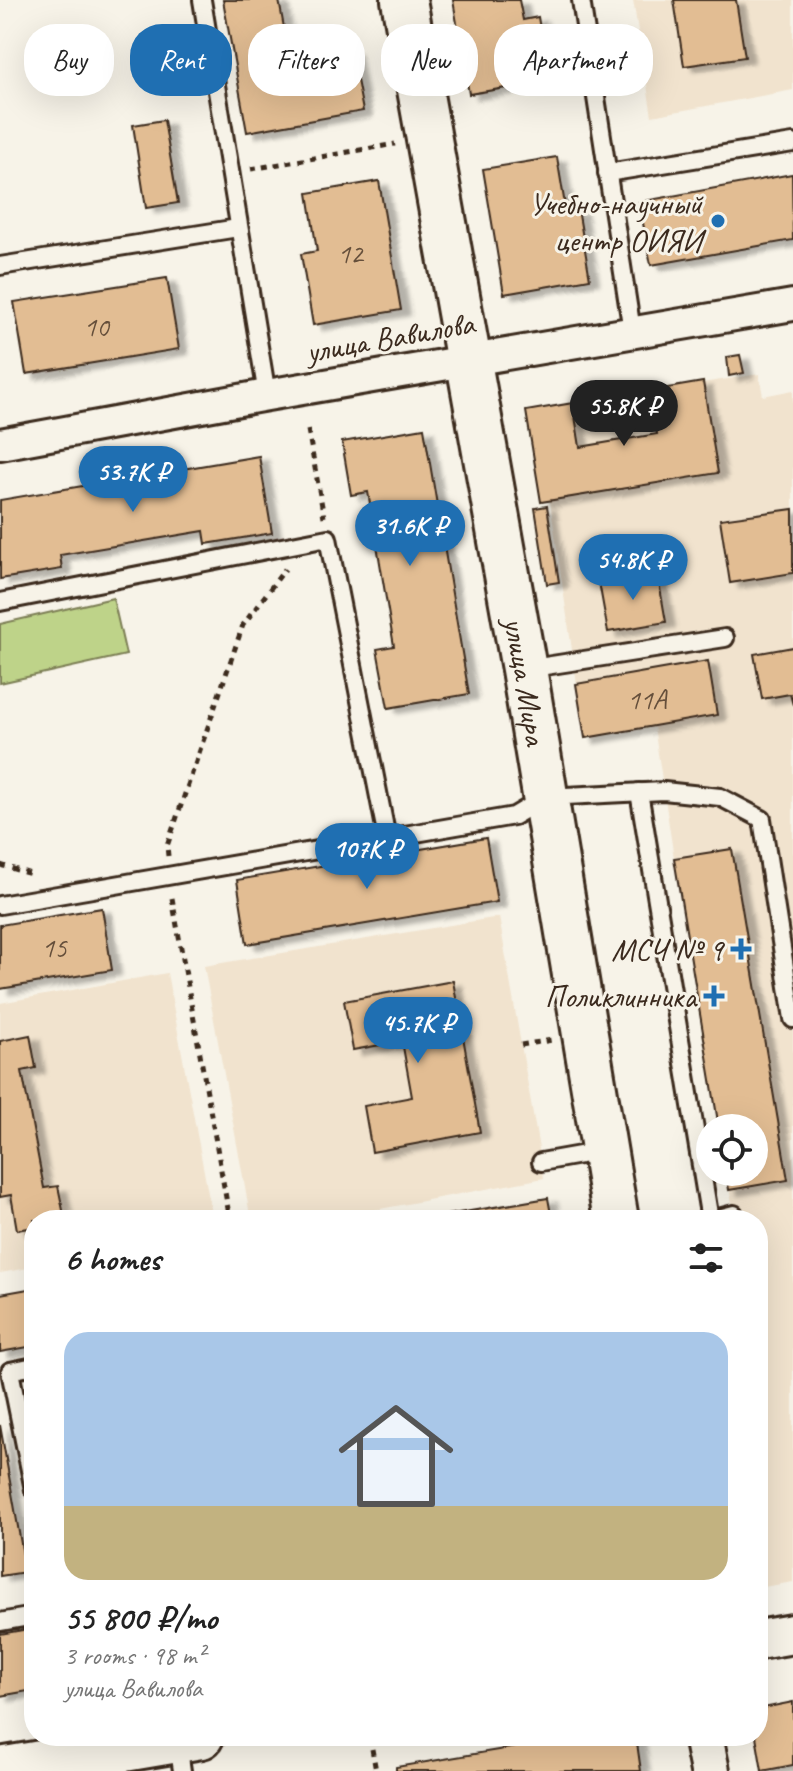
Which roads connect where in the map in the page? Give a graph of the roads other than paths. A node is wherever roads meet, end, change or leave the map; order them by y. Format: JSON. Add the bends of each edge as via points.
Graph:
{"nodes":[{"id":1,"x":202,"y":0,"type":"edge"},
{"id":2,"x":404,"y":0,"type":"edge"},
{"id":3,"x":581,"y":0,"type":"edge"},
{"id":4,"x":793,"y":143,"type":"edge"},
{"id":5,"x":607,"y":173,"type":"junction"},
{"id":6,"x":238,"y":228,"type":"junction"},
{"id":7,"x":0,"y":264,"type":"edge"},
{"id":8,"x":793,"y":305,"type":"edge"},
{"id":9,"x":632,"y":331,"type":"junction"},
{"id":10,"x":470,"y":360,"type":"junction"},
{"id":11,"x":267,"y":395,"type":"junction"},
{"id":12,"x":0,"y":444,"type":"edge"},
{"id":13,"x":0,"y":602,"type":"edge"},
{"id":14,"x":725,"y":638,"type":"dead end"},
{"id":15,"x":524,"y":669,"type":"junction"},
{"id":16,"x":639,"y":792,"type":"junction"},
{"id":17,"x":546,"y":797,"type":"junction"},
{"id":18,"x":387,"y":838,"type":"junction"},
{"id":19,"x":0,"y":905,"type":"edge"},
{"id":20,"x":793,"y":1019,"type":"edge"},
{"id":21,"x":604,"y":1151,"type":"junction"},
{"id":22,"x":541,"y":1162,"type":"dead end"},
{"id":23,"x":614,"y":1210,"type":"edge"},
{"id":24,"x":709,"y":1210,"type":"edge"},
{"id":25,"x":24,"y":1368,"type":"edge"},
{"id":26,"x":24,"y":1440,"type":"edge"},
{"id":27,"x":24,"y":1618,"type":"edge"},
{"id":28,"x":0,"y":1622,"type":"edge"},
{"id":29,"x":793,"y":1634,"type":"edge"},
{"id":30,"x":768,"y":1638,"type":"edge"},
{"id":31,"x":705,"y":1746,"type":"edge"},
{"id":32,"x":187,"y":1749,"type":"edge"},
{"id":33,"x":0,"y":1770,"type":"edge"},
{"id":34,"x":710,"y":1771,"type":"edge"}],
"edges":[{"from":1,"to":6,"type":"lane"},
{"from":2,"to":10,"type":"main road","name":"улица Мира"},
{"from":3,"to":5,"type":"lane"},
{"from":4,"to":5,"type":"lane"},
{"from":5,"to":9,"type":"lane"},
{"from":6,"to":7,"type":"lane"},
{"from":6,"to":11,"type":"lane"},
{"from":8,"to":9,"type":"street","name":"улица Вавилова"},
{"from":9,"to":10,"type":"street","name":"улица Вавилова"},
{"from":10,"to":11,"type":"street","name":"улица Вавилова"},
{"from":10,"to":15,"type":"main road","name":"улица Мира"},
{"from":11,"to":12,"type":"street","name":"улица Вавилова"},
{"from":13,"to":18,"type":"lane","via":[[328,538]]},
{"from":14,"to":15,"type":"lane"},
{"from":15,"to":17,"type":"main road","name":"улица Мира"},
{"from":16,"to":17,"type":"lane"},
{"from":16,"to":20,"type":"lane","via":[[720,797],[762,819]]},
{"from":16,"to":24,"type":"lane"},
{"from":17,"to":18,"type":"lane","via":[[514,816]]},
{"from":17,"to":21,"type":"main road","name":"улица Мира"},
{"from":18,"to":19,"type":"lane"},
{"from":21,"to":22,"type":"lane"},
{"from":21,"to":23,"type":"main road","name":"улица Мира"},
{"from":25,"to":26,"type":"lane","via":[[10,1371]]},
{"from":27,"to":28,"type":"lane"},
{"from":29,"to":30,"type":"street"},
{"from":31,"to":34,"type":"street"},
{"from":32,"to":33,"type":"main road"}]}
